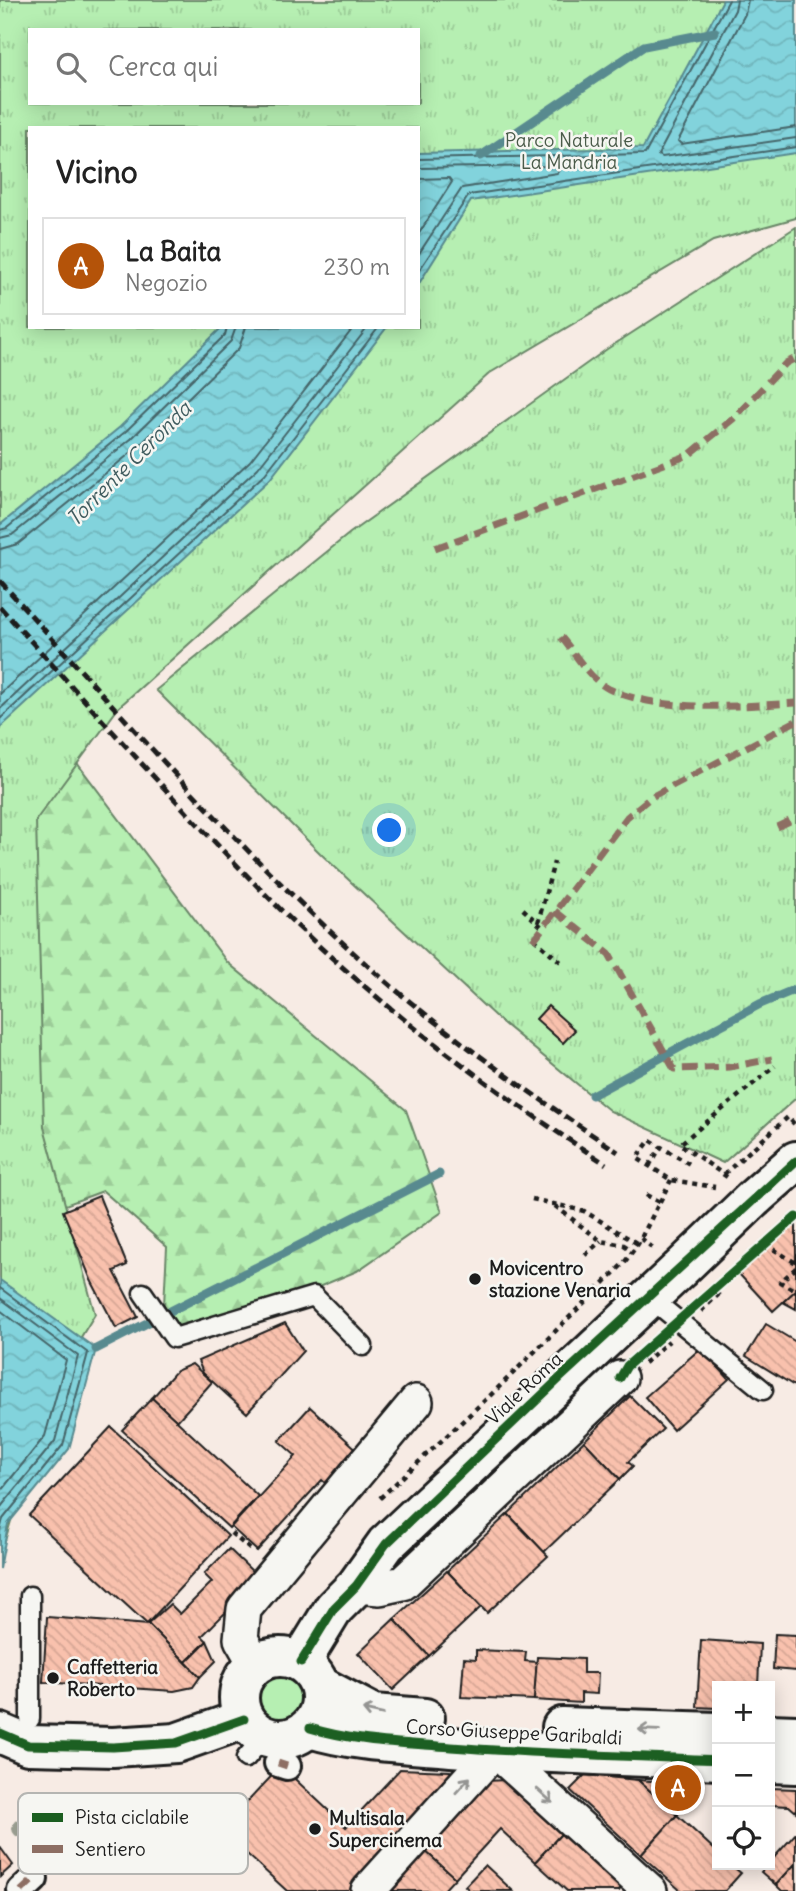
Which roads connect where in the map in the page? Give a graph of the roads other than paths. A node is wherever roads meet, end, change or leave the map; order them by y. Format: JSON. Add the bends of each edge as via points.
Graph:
{"nodes":[{"id":1,"x":792,"y":1171,"type":"edge"},
{"id":2,"x":649,"y":1297,"type":"junction"},
{"id":3,"x":148,"y":1300,"type":"dead end"},
{"id":4,"x":363,"y":1346,"type":"dead end"},
{"id":5,"x":620,"y":1378,"type":"dead end"},
{"id":6,"x":762,"y":1390,"type":"dead end"},
{"id":7,"x":416,"y":1402,"type":"dead end"},
{"id":8,"x":386,"y":1544,"type":"junction"},
{"id":9,"x":356,"y":1586,"type":"junction"},
{"id":10,"x":30,"y":1596,"type":"dead end"},
{"id":11,"x":270,"y":1711,"type":"junction"},
{"id":12,"x":10,"y":1726,"type":"edge"},
{"id":13,"x":712,"y":1732,"type":"edge"},
{"id":14,"x":775,"y":1734,"type":"edge"},
{"id":15,"x":796,"y":1735,"type":"edge"},
{"id":16,"x":495,"y":1750,"type":"junction"},
{"id":17,"x":712,"y":1760,"type":"edge"},
{"id":18,"x":775,"y":1763,"type":"edge"},
{"id":19,"x":796,"y":1764,"type":"edge"},
{"id":20,"x":368,"y":1891,"type":"edge"},
{"id":21,"x":650,"y":1891,"type":"edge"}],
"edges":[{"from":1,"to":2,"type":"street","name":"Viale Roma","bridge":true,"via":[[670,1261]]},
{"from":2,"to":6,"type":"lane"},
{"from":2,"to":8,"type":"street","name":"Viale Roma"},
{"from":3,"to":4,"type":"lane","via":[[174,1338],[313,1296]]},
{"from":5,"to":9,"type":"street","via":[[403,1583],[380,1588]]},
{"from":7,"to":11,"type":"street","via":[[244,1609],[242,1639]]},
{"from":8,"to":9,"type":"street","name":"Viale Roma"},
{"from":8,"to":11,"type":"street","name":"Viale Roma","via":[[323,1589]]},
{"from":9,"to":11,"type":"street","name":"Viale Roma","via":[[334,1608]]},
{"from":10,"to":12,"type":"lane"},
{"from":11,"to":12,"type":"street"},
{"from":13,"to":11,"type":"street","name":"Corso Giuseppe Garibaldi","one_way":true},
{"from":11,"to":16,"type":"street","name":"Corso Giuseppe Garibaldi","via":[[288,1740],[310,1728],[343,1738]]},
{"from":14,"to":15,"type":"street"},
{"from":16,"to":17,"type":"street","name":"Corso Giuseppe Garibaldi"},
{"from":20,"to":16,"type":"street","one_way":true},
{"from":16,"to":21,"type":"street","one_way":true},
{"from":18,"to":19,"type":"street"}]}
